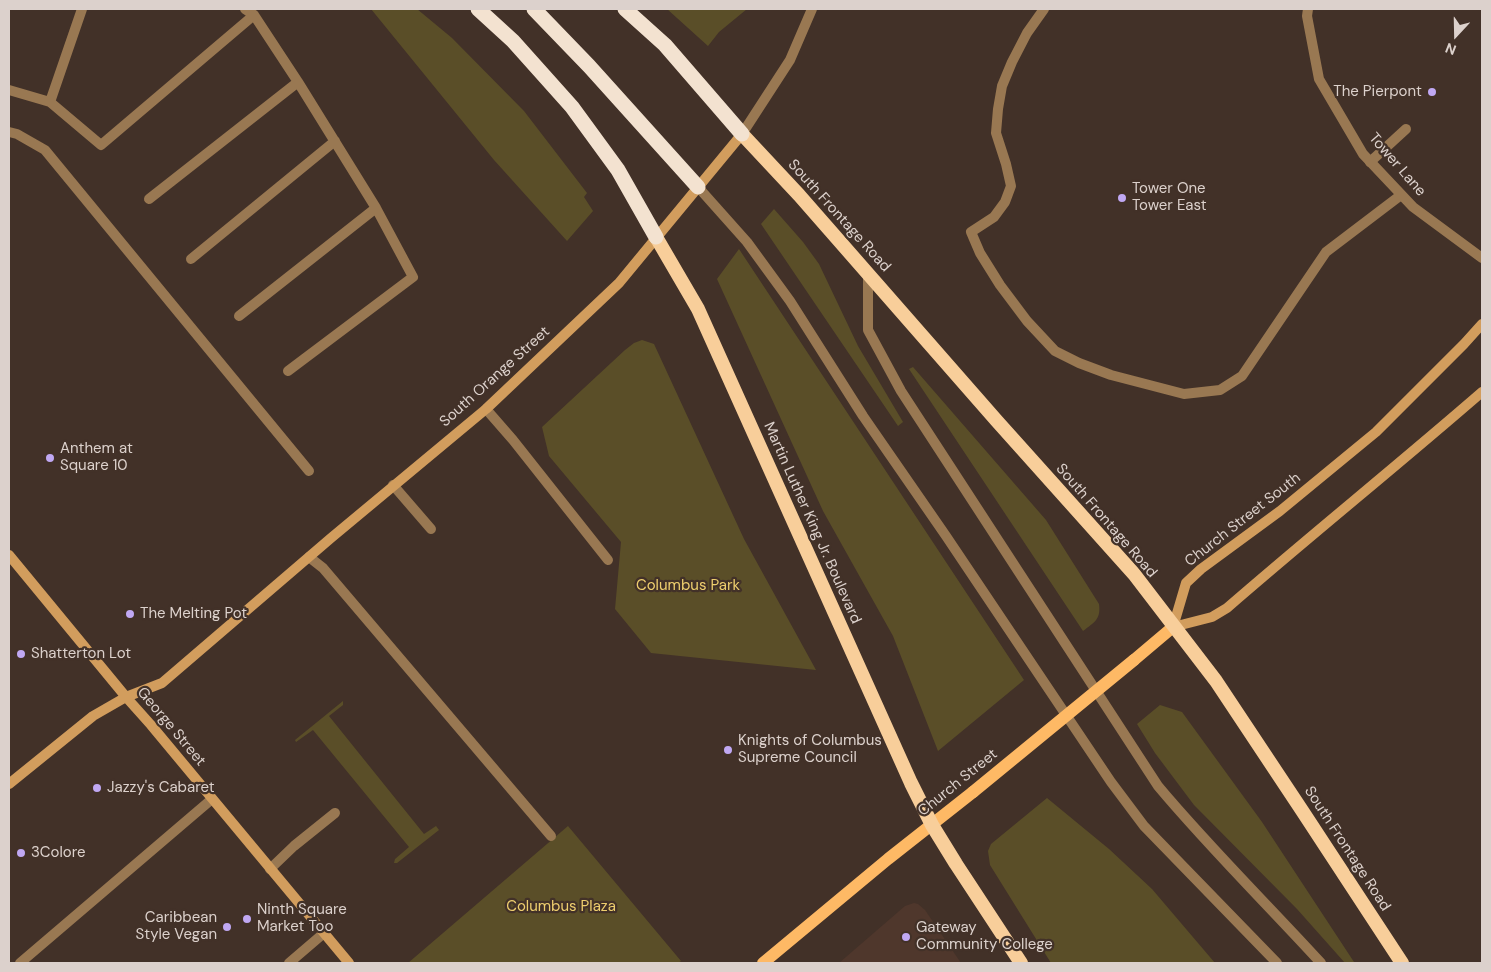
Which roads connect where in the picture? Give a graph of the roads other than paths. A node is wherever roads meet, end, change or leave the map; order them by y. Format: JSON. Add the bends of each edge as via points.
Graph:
{"nodes":[{"id":1,"x":82,"y":9,"type":"edge"},
{"id":2,"x":244,"y":9,"type":"edge"},
{"id":3,"x":478,"y":9,"type":"edge"},
{"id":4,"x":534,"y":9,"type":"edge"},
{"id":5,"x":625,"y":9,"type":"edge"},
{"id":6,"x":812,"y":9,"type":"edge"},
{"id":7,"x":1044,"y":9,"type":"edge"},
{"id":8,"x":1308,"y":9,"type":"edge"},
{"id":9,"x":254,"y":15,"type":"junction"},
{"id":10,"x":298,"y":82,"type":"junction"},
{"id":11,"x":9,"y":90,"type":"edge"},
{"id":12,"x":50,"y":102,"type":"junction"},
{"id":13,"x":1406,"y":129,"type":"dead end"},
{"id":14,"x":9,"y":132,"type":"edge"},
{"id":15,"x":742,"y":134,"type":"junction"},
{"id":16,"x":335,"y":141,"type":"junction"},
{"id":17,"x":1370,"y":162,"type":"junction"},
{"id":18,"x":698,"y":187,"type":"junction"},
{"id":19,"x":1401,"y":195,"type":"junction"},
{"id":20,"x":149,"y":199,"type":"dead end"},
{"id":21,"x":376,"y":208,"type":"junction"},
{"id":22,"x":656,"y":237,"type":"junction"},
{"id":23,"x":1482,"y":258,"type":"edge"},
{"id":24,"x":191,"y":259,"type":"dead end"},
{"id":25,"x":868,"y":273,"type":"junction"},
{"id":26,"x":239,"y":316,"type":"dead end"},
{"id":27,"x":1482,"y":324,"type":"edge"},
{"id":28,"x":288,"y":371,"type":"dead end"},
{"id":29,"x":1482,"y":392,"type":"edge"},
{"id":30,"x":486,"y":409,"type":"junction"},
{"id":31,"x":309,"y":471,"type":"dead end"},
{"id":32,"x":394,"y":486,"type":"junction"},
{"id":33,"x":431,"y":529,"type":"dead end"},
{"id":34,"x":9,"y":555,"type":"edge"},
{"id":35,"x":309,"y":557,"type":"junction"},
{"id":36,"x":608,"y":560,"type":"dead end"},
{"id":37,"x":1174,"y":627,"type":"junction"},
{"id":38,"x":126,"y":697,"type":"junction"},
{"id":39,"x":9,"y":784,"type":"edge"},
{"id":40,"x":212,"y":799,"type":"junction"},
{"id":41,"x":335,"y":813,"type":"dead end"},
{"id":42,"x":932,"y":825,"type":"junction"},
{"id":43,"x":551,"y":836,"type":"dead end"},
{"id":44,"x":270,"y":869,"type":"junction"},
{"id":45,"x":324,"y":933,"type":"junction"},
{"id":46,"x":20,"y":963,"type":"edge"},
{"id":47,"x":289,"y":963,"type":"edge"},
{"id":48,"x":349,"y":963,"type":"edge"},
{"id":49,"x":763,"y":963,"type":"edge"},
{"id":50,"x":1021,"y":963,"type":"edge"},
{"id":51,"x":1278,"y":963,"type":"edge"},
{"id":52,"x":1321,"y":963,"type":"edge"},
{"id":53,"x":1402,"y":963,"type":"edge"}],
"edges":[{"from":1,"to":12,"type":"street"},
{"from":2,"to":9,"type":"street"},
{"from":3,"to":22,"type":"highway","via":[[513,41],[572,106],[618,170]]},
{"from":4,"to":18,"type":"highway"},
{"from":5,"to":15,"type":"highway","via":[[665,45]]},
{"from":6,"to":15,"type":"street","name":"South Orange Street","via":[[790,60]]},
{"from":7,"to":19,"type":"street","via":[[1027,33],[1002,86],[996,133],[1011,186],[994,217],[970,232],[1000,285],[1027,322],[1055,351],[1111,375],[1184,394],[1220,390],[1242,376],[1326,252]]},
{"from":8,"to":17,"type":"street","name":"Tower Lane","via":[[1319,79]]},
{"from":9,"to":10,"type":"street"},
{"from":9,"to":12,"type":"street","via":[[100,146]]},
{"from":10,"to":16,"type":"street"},
{"from":10,"to":20,"type":"street"},
{"from":11,"to":12,"type":"street"},
{"from":13,"to":17,"type":"street"},
{"from":14,"to":31,"type":"street","via":[[45,150]]},
{"from":15,"to":18,"type":"main road","name":"South Orange Street"},
{"from":15,"to":25,"type":"highway","name":"South Frontage Road"},
{"from":16,"to":21,"type":"street"},
{"from":16,"to":24,"type":"street"},
{"from":17,"to":19,"type":"street","name":"Tower Lane"},
{"from":18,"to":22,"type":"main road","name":"South Orange Street"},
{"from":18,"to":51,"type":"street","via":[[747,242],[790,301],[863,416],[1111,782],[1144,826]]},
{"from":19,"to":23,"type":"street","name":"Tower Lane"},
{"from":21,"to":26,"type":"street"},
{"from":21,"to":28,"type":"street","via":[[413,277]]},
{"from":22,"to":30,"type":"main road","name":"South Orange Street","via":[[619,283]]},
{"from":22,"to":42,"type":"highway","name":"Martin Luther King Jr. Boulevard","via":[[698,309]]},
{"from":25,"to":37,"type":"highway","name":"South Frontage Road","via":[[1134,574]]},
{"from":25,"to":52,"type":"street","via":[[868,330],[901,391],[1158,786]]},
{"from":27,"to":37,"type":"main road","name":"Church Street South","via":[[1376,432],[1186,583]]},
{"from":29,"to":37,"type":"main road","via":[[1227,608],[1212,617]]},
{"from":30,"to":32,"type":"main road","name":"South Orange Street"},
{"from":30,"to":36,"type":"street"},
{"from":32,"to":33,"type":"street"},
{"from":32,"to":35,"type":"main road","name":"South Orange Street"},
{"from":34,"to":38,"type":"main road","name":"George Street"},
{"from":35,"to":38,"type":"main road","name":"South Orange Street","via":[[162,682]]},
{"from":35,"to":43,"type":"street","via":[[323,568]]},
{"from":37,"to":42,"type":"main road","name":"Church Street","bridge":true},
{"from":37,"to":53,"type":"highway","name":"South Frontage Road","via":[[1216,681]]},
{"from":38,"to":39,"type":"main road","name":"South Orange Street","via":[[93,716]]},
{"from":38,"to":40,"type":"main road","name":"George Street"},
{"from":40,"to":44,"type":"main road","name":"George Street"},
{"from":40,"to":46,"type":"street"},
{"from":41,"to":44,"type":"street"},
{"from":42,"to":49,"type":"main road","name":"Church Street"},
{"from":42,"to":50,"type":"highway","name":"Martin Luther King Jr. Boulevard"},
{"from":44,"to":45,"type":"main road","name":"George Street"},
{"from":45,"to":47,"type":"street"},
{"from":45,"to":48,"type":"main road","name":"George Street"}]}
